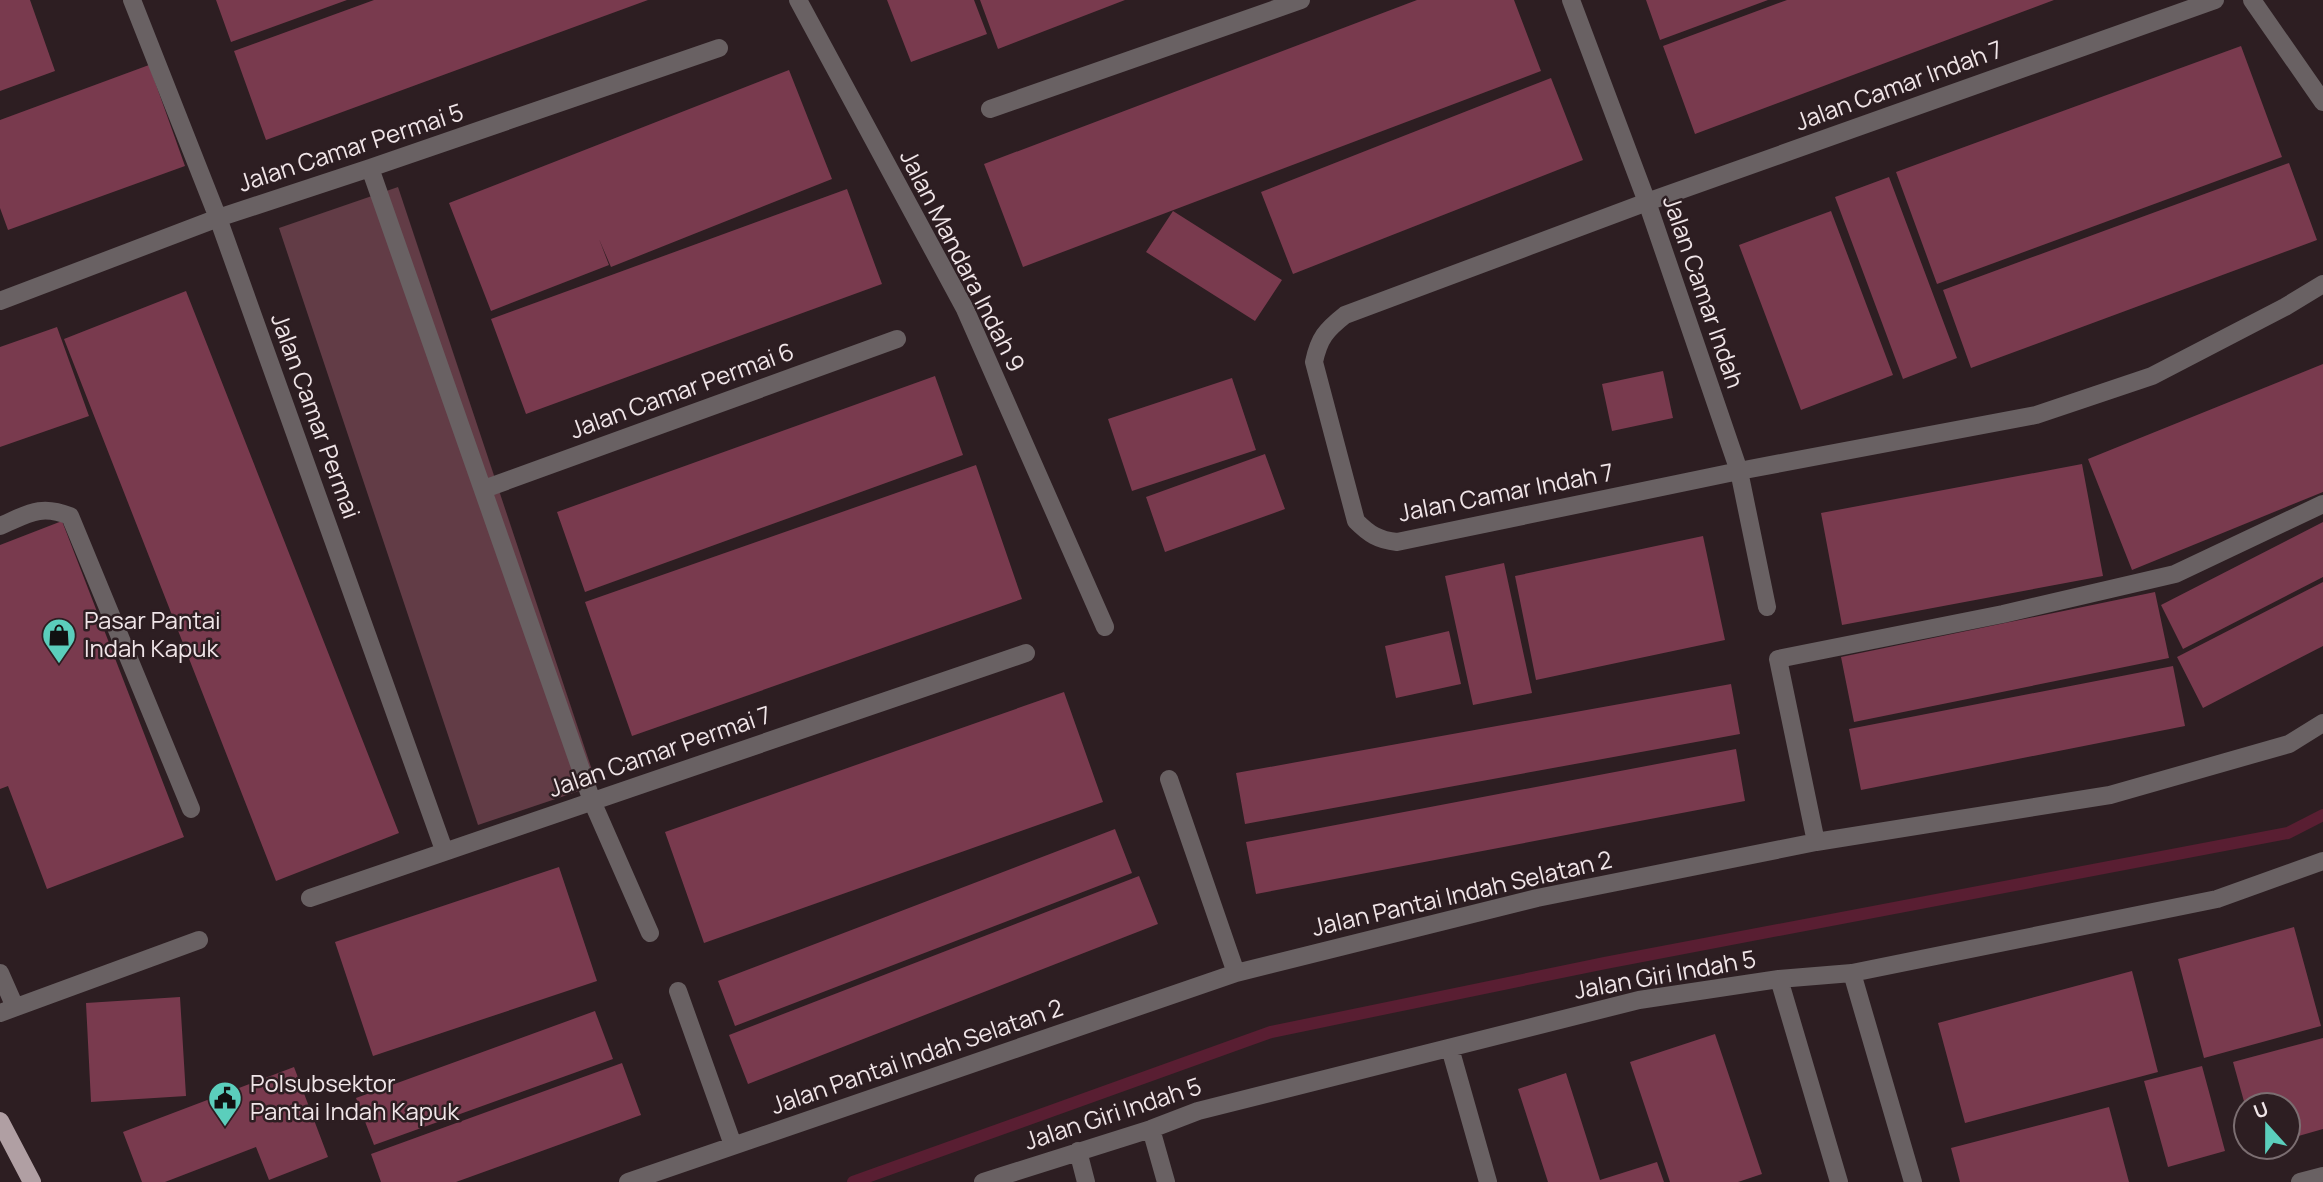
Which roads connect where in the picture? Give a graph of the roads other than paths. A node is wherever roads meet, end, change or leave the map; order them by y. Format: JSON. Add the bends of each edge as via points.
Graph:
{"nodes":[{"id":1,"x":132,"y":0,"type":"edge"},
{"id":2,"x":798,"y":0,"type":"edge"},
{"id":3,"x":1301,"y":0,"type":"edge"},
{"id":4,"x":1571,"y":0,"type":"edge"},
{"id":5,"x":2215,"y":0,"type":"edge"},
{"id":6,"x":2252,"y":0,"type":"edge"},
{"id":7,"x":719,"y":48,"type":"dead end"},
{"id":8,"x":2323,"y":102,"type":"edge"},
{"id":9,"x":990,"y":109,"type":"dead end"},
{"id":10,"x":370,"y":168,"type":"junction"},
{"id":11,"x":1647,"y":202,"type":"junction"},
{"id":12,"x":218,"y":218,"type":"junction"},
{"id":13,"x":2323,"y":284,"type":"edge"},
{"id":14,"x":0,"y":301,"type":"edge"},
{"id":15,"x":897,"y":339,"type":"dead end"},
{"id":16,"x":1739,"y":471,"type":"junction"},
{"id":17,"x":484,"y":489,"type":"junction"},
{"id":18,"x":2323,"y":504,"type":"edge"},
{"id":19,"x":0,"y":526,"type":"edge"},
{"id":20,"x":1767,"y":607,"type":"dead end"},
{"id":21,"x":1105,"y":627,"type":"dead end"},
{"id":22,"x":1026,"y":653,"type":"dead end"},
{"id":23,"x":2323,"y":723,"type":"edge"},
{"id":24,"x":1169,"y":779,"type":"dead end"},
{"id":25,"x":592,"y":801,"type":"junction"},
{"id":26,"x":191,"y":809,"type":"dead end"},
{"id":27,"x":1816,"y":842,"type":"junction"},
{"id":28,"x":444,"y":850,"type":"junction"},
{"id":29,"x":2323,"y":861,"type":"edge"},
{"id":30,"x":310,"y":898,"type":"dead end"},
{"id":31,"x":650,"y":933,"type":"dead end"},
{"id":32,"x":199,"y":940,"type":"dead end"},
{"id":33,"x":1852,"y":972,"type":"junction"},
{"id":34,"x":0,"y":973,"type":"edge"},
{"id":35,"x":1236,"y":973,"type":"junction"},
{"id":36,"x":1779,"y":979,"type":"junction"},
{"id":37,"x":678,"y":991,"type":"dead end"},
{"id":38,"x":8,"y":1010,"type":"edge"},
{"id":39,"x":1450,"y":1048,"type":"junction"},
{"id":40,"x":0,"y":1121,"type":"edge"},
{"id":41,"x":1151,"y":1129,"type":"junction"},
{"id":42,"x":733,"y":1145,"type":"junction"},
{"id":43,"x":1078,"y":1151,"type":"junction"},
{"id":44,"x":2323,"y":1176,"type":"edge"},
{"id":45,"x":1008,"y":1178,"type":"edge"},
{"id":46,"x":32,"y":1182,"type":"edge"},
{"id":47,"x":628,"y":1182,"type":"edge"},
{"id":48,"x":984,"y":1182,"type":"edge"},
{"id":49,"x":1086,"y":1182,"type":"edge"},
{"id":50,"x":1166,"y":1182,"type":"edge"},
{"id":51,"x":1488,"y":1182,"type":"edge"},
{"id":52,"x":1839,"y":1182,"type":"edge"},
{"id":53,"x":1913,"y":1182,"type":"edge"},
{"id":54,"x":2300,"y":1182,"type":"edge"}],
"edges":[{"from":1,"to":12,"type":"street","name":"Jalan Camar Permai"},
{"from":2,"to":21,"type":"street","name":"Jalan Mandara Indah 9","via":[[965,309]]},
{"from":3,"to":9,"type":"street"},
{"from":4,"to":11,"type":"street","name":"Jalan Camar Indah"},
{"from":5,"to":11,"type":"street","name":"Jalan Camar Indah 7"},
{"from":6,"to":8,"type":"street"},
{"from":7,"to":10,"type":"street","name":"Jalan Camar Permai 5"},
{"from":10,"to":12,"type":"street","name":"Jalan Camar Permai 5"},
{"from":10,"to":17,"type":"street"},
{"from":11,"to":16,"type":"street","name":"Jalan Camar Indah"},
{"from":11,"to":16,"type":"street","name":"Jalan Camar Indah 7","via":[[1345,315],[1327,329],[1314,362],[1356,521],[1368,534],[1396,542]]},
{"from":12,"to":14,"type":"street","name":"Jalan Camar Permai 5"},
{"from":12,"to":28,"type":"street","name":"Jalan Camar Permai"},
{"from":13,"to":16,"type":"street","name":"Jalan Camar Indah 7","via":[[2152,376],[2036,415]]},
{"from":15,"to":17,"type":"street","name":"Jalan Camar Permai 6"},
{"from":16,"to":20,"type":"street","name":"Jalan Camar Indah"},
{"from":17,"to":25,"type":"street"},
{"from":18,"to":27,"type":"street","via":[[2175,574],[1777,659]]},
{"from":19,"to":26,"type":"street","via":[[38,510],[70,516]]},
{"from":22,"to":25,"type":"street","name":"Jalan Camar Permai 7"},
{"from":23,"to":27,"type":"street","name":"Jalan Pantai Indah Selatan 2","via":[[2290,744],[2110,795]]},
{"from":24,"to":35,"type":"street"},
{"from":25,"to":28,"type":"street","name":"Jalan Camar Permai 7"},
{"from":25,"to":31,"type":"street"},
{"from":27,"to":35,"type":"street","name":"Jalan Pantai Indah Selatan 2","via":[[1537,898]]},
{"from":28,"to":30,"type":"street","name":"Jalan Camar Permai 7"},
{"from":29,"to":33,"type":"street","name":"Jalan Giri Indah 5","via":[[2217,899]]},
{"from":32,"to":38,"type":"street"},
{"from":33,"to":36,"type":"street","name":"Jalan Giri Indah 5"},
{"from":33,"to":53,"type":"street"},
{"from":34,"to":38,"type":"street"},
{"from":35,"to":42,"type":"street","name":"Jalan Pantai Indah Selatan 2"},
{"from":36,"to":39,"type":"street","name":"Jalan Giri Indah 5","via":[[1639,1000]]},
{"from":36,"to":52,"type":"street"},
{"from":37,"to":42,"type":"street"},
{"from":39,"to":41,"type":"street","name":"Jalan Giri Indah 5","via":[[1198,1111]]},
{"from":39,"to":51,"type":"street"},
{"from":40,"to":46,"type":"main road"},
{"from":41,"to":43,"type":"street","name":"Jalan Giri Indah 5"},
{"from":41,"to":50,"type":"street"},
{"from":42,"to":47,"type":"street","name":"Jalan Pantai Indah Selatan 2"},
{"from":43,"to":45,"type":"street","name":"Jalan Giri Indah 5"},
{"from":43,"to":49,"type":"street"},
{"from":44,"to":54,"type":"street"},
{"from":45,"to":48,"type":"street","name":"Jalan Giri Indah 5"}]}
